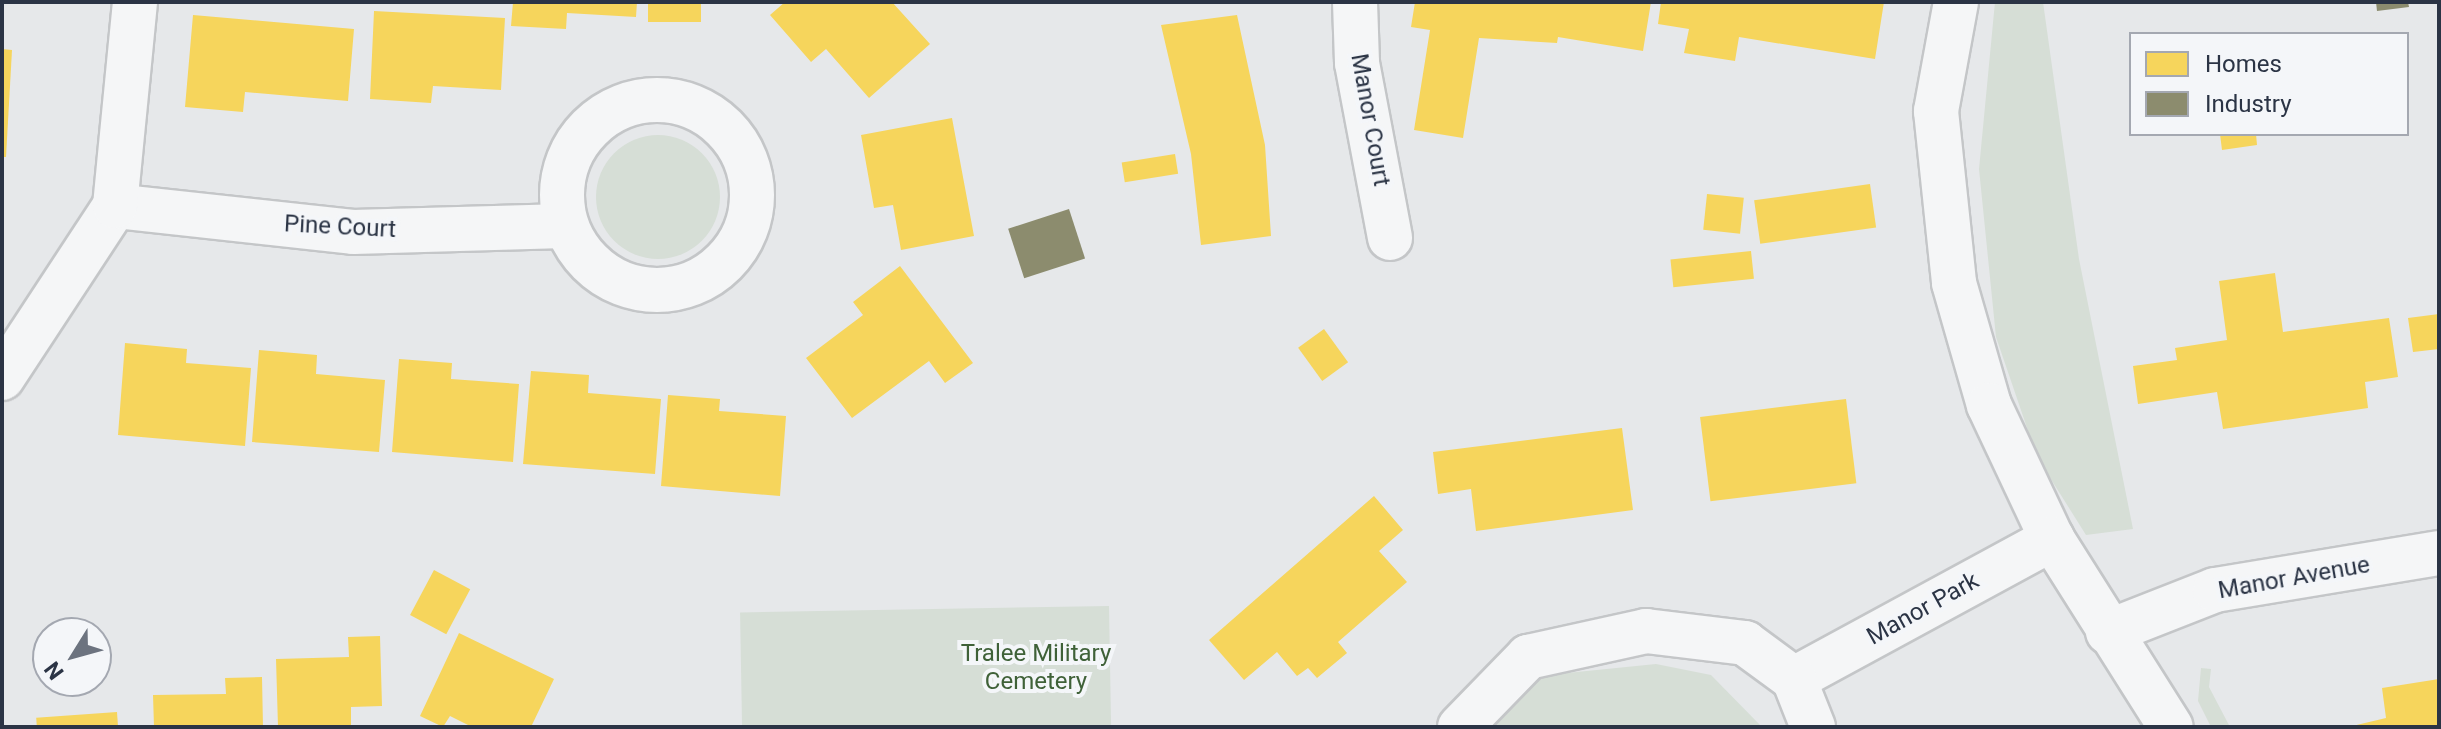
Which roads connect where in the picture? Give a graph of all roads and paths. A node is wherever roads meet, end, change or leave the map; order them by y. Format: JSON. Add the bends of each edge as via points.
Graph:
{"nodes":[{"id":1,"x":135,"y":2,"type":"edge"},
{"id":2,"x":1355,"y":2,"type":"edge"},
{"id":3,"x":1956,"y":2,"type":"edge"},
{"id":4,"x":115,"y":206,"type":"junction"},
{"id":5,"x":565,"y":226,"type":"junction"},
{"id":6,"x":1390,"y":238,"type":"dead end"},
{"id":7,"x":2,"y":378,"type":"edge"},
{"id":8,"x":2052,"y":539,"type":"junction"},
{"id":9,"x":2439,"y":553,"type":"edge"},
{"id":10,"x":2108,"y":632,"type":"junction"},
{"id":11,"x":1794,"y":679,"type":"junction"},
{"id":12,"x":1460,"y":727,"type":"edge"},
{"id":13,"x":1813,"y":727,"type":"edge"},
{"id":14,"x":2171,"y":727,"type":"edge"}],
"edges":[{"from":1,"to":4,"type":"street"},
{"from":2,"to":6,"type":"street","name":"Manor Court","via":[[1357,63]]},
{"from":3,"to":8,"type":"street","via":[[1936,111],[1954,283],[1989,405]]},
{"from":4,"to":5,"type":"street","name":"Pine Court","via":[[353,232]]},
{"from":4,"to":7,"type":"street","via":[[33,320]]},
{"from":5,"to":5,"type":"street","via":[[560,193],[571,151],[591,124],[620,106],[659,99],[692,106],[734,138],[747,162],[748,226],[732,256],[687,287],[654,292],[622,285],[593,268]]},
{"from":8,"to":10,"type":"street"},
{"from":8,"to":11,"type":"street","name":"Manor Park"},
{"from":9,"to":10,"type":"street","name":"Manor Avenue","via":[[2215,590]]},
{"from":10,"to":14,"type":"street"},
{"from":11,"to":12,"type":"street","via":[[1745,643],[1646,631],[1528,657]]},
{"from":11,"to":13,"type":"street"}]}
